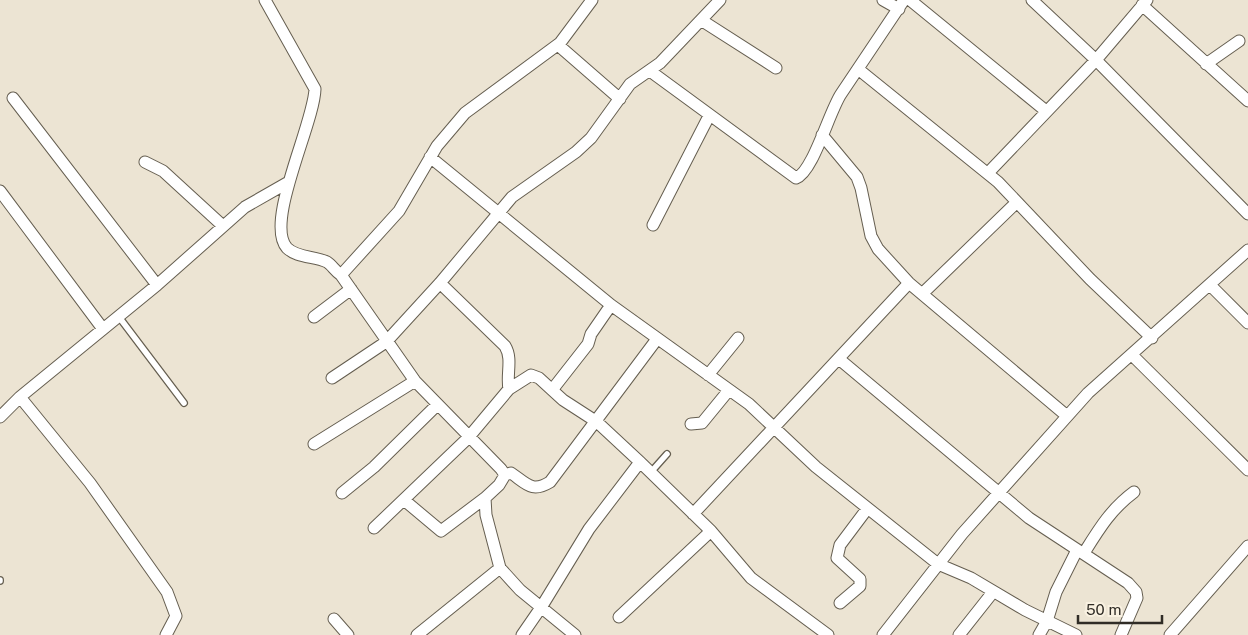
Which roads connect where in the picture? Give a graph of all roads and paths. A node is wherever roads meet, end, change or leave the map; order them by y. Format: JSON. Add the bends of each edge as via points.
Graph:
{"nodes":[{"id":1,"x":265,"y":0,"type":"edge"},
{"id":2,"x":592,"y":0,"type":"edge"},
{"id":3,"x":720,"y":0,"type":"edge"},
{"id":4,"x":883,"y":0,"type":"edge"},
{"id":5,"x":910,"y":0,"type":"edge"},
{"id":6,"x":1032,"y":0,"type":"edge"},
{"id":7,"x":1145,"y":3,"type":"edge"},
{"id":8,"x":901,"y":4,"type":"edge"},
{"id":9,"x":701,"y":20,"type":"junction"},
{"id":10,"x":1239,"y":41,"type":"dead end"},
{"id":11,"x":558,"y":45,"type":"junction"},
{"id":12,"x":1096,"y":60,"type":"junction"},
{"id":13,"x":1206,"y":64,"type":"junction"},
{"id":14,"x":776,"y":68,"type":"dead end"},
{"id":15,"x":858,"y":69,"type":"junction"},
{"id":16,"x":650,"y":71,"type":"junction"},
{"id":17,"x":13,"y":98,"type":"dead end"},
{"id":18,"x":620,"y":99,"type":"junction"},
{"id":19,"x":1248,"y":101,"type":"edge"},
{"id":20,"x":1046,"y":111,"type":"junction"},
{"id":21,"x":709,"y":116,"type":"junction"},
{"id":22,"x":822,"y":135,"type":"junction"},
{"id":23,"x":430,"y":157,"type":"junction"},
{"id":24,"x":145,"y":162,"type":"dead end"},
{"id":25,"x":988,"y":173,"type":"junction"},
{"id":26,"x":288,"y":183,"type":"junction"},
{"id":27,"x":0,"y":191,"type":"edge"},
{"id":28,"x":1018,"y":202,"type":"junction"},
{"id":29,"x":497,"y":213,"type":"junction"},
{"id":30,"x":1248,"y":214,"type":"edge"},
{"id":31,"x":653,"y":225,"type":"dead end"},
{"id":32,"x":223,"y":226,"type":"junction"},
{"id":33,"x":1248,"y":250,"type":"edge"},
{"id":34,"x":341,"y":275,"type":"junction"},
{"id":35,"x":440,"y":283,"type":"junction"},
{"id":36,"x":909,"y":283,"type":"junction"},
{"id":37,"x":157,"y":285,"type":"junction"},
{"id":38,"x":1210,"y":285,"type":"junction"},
{"id":39,"x":351,"y":289,"type":"junction"},
{"id":40,"x":923,"y":292,"type":"junction"},
{"id":41,"x":611,"y":305,"type":"junction"},
{"id":42,"x":119,"y":317,"type":"junction"},
{"id":43,"x":314,"y":317,"type":"dead end"},
{"id":44,"x":1248,"y":323,"type":"edge"},
{"id":45,"x":104,"y":329,"type":"junction"},
{"id":46,"x":738,"y":338,"type":"dead end"},
{"id":47,"x":1152,"y":338,"type":"junction"},
{"id":48,"x":657,"y":339,"type":"junction"},
{"id":49,"x":386,"y":342,"type":"junction"},
{"id":50,"x":1132,"y":355,"type":"junction"},
{"id":51,"x":839,"y":359,"type":"junction"},
{"id":52,"x":708,"y":375,"type":"junction"},
{"id":53,"x":332,"y":378,"type":"dead end"},
{"id":54,"x":414,"y":381,"type":"junction"},
{"id":55,"x":509,"y":389,"type":"junction"},
{"id":56,"x":552,"y":390,"type":"junction"},
{"id":57,"x":729,"y":390,"type":"junction"},
{"id":58,"x":20,"y":397,"type":"junction"},
{"id":59,"x":184,"y":403,"type":"dead end"},
{"id":60,"x":437,"y":405,"type":"junction"},
{"id":61,"x":1067,"y":416,"type":"junction"},
{"id":62,"x":0,"y":417,"type":"edge"},
{"id":63,"x":596,"y":422,"type":"junction"},
{"id":64,"x":691,"y":424,"type":"dead end"},
{"id":65,"x":776,"y":427,"type":"junction"},
{"id":66,"x":468,"y":438,"type":"junction"},
{"id":67,"x":314,"y":444,"type":"dead end"},
{"id":68,"x":667,"y":454,"type":"dead end"},
{"id":69,"x":640,"y":462,"type":"junction"},
{"id":70,"x":1248,"y":470,"type":"edge"},
{"id":71,"x":651,"y":472,"type":"junction"},
{"id":72,"x":505,"y":476,"type":"junction"},
{"id":73,"x":1134,"y":492,"type":"dead end"},
{"id":74,"x":342,"y":493,"type":"dead end"},
{"id":75,"x":1000,"y":493,"type":"junction"},
{"id":76,"x":485,"y":498,"type":"junction"},
{"id":77,"x":404,"y":500,"type":"junction"},
{"id":78,"x":867,"y":509,"type":"junction"},
{"id":79,"x":693,"y":514,"type":"junction"},
{"id":80,"x":374,"y":528,"type":"dead end"},
{"id":81,"x":711,"y":531,"type":"junction"},
{"id":82,"x":1248,"y":546,"type":"edge"},
{"id":83,"x":1081,"y":551,"type":"junction"},
{"id":84,"x":938,"y":564,"type":"junction"},
{"id":85,"x":500,"y":568,"type":"junction"},
{"id":86,"x":993,"y":592,"type":"junction"},
{"id":87,"x":840,"y":603,"type":"dead end"},
{"id":88,"x":542,"y":606,"type":"junction"},
{"id":89,"x":619,"y":618,"type":"dead end"},
{"id":90,"x":334,"y":619,"type":"dead end"},
{"id":91,"x":1047,"y":621,"type":"junction"},
{"id":92,"x":166,"y":635,"type":"edge"},
{"id":93,"x":348,"y":635,"type":"edge"},
{"id":94,"x":417,"y":635,"type":"edge"},
{"id":95,"x":522,"y":635,"type":"edge"},
{"id":96,"x":575,"y":635,"type":"edge"},
{"id":97,"x":828,"y":635,"type":"edge"},
{"id":98,"x":882,"y":635,"type":"edge"},
{"id":99,"x":959,"y":635,"type":"edge"},
{"id":100,"x":1039,"y":635,"type":"edge"},
{"id":101,"x":1076,"y":635,"type":"edge"},
{"id":102,"x":1121,"y":635,"type":"edge"},
{"id":103,"x":1170,"y":635,"type":"edge"}],
"edges":[{"from":1,"to":26,"type":"street","via":[[315,90],[306,130]]},
{"from":2,"to":11,"type":"street"},
{"from":3,"to":9,"type":"street"},
{"from":4,"to":8,"type":"street"},
{"from":5,"to":20,"type":"street"},
{"from":6,"to":12,"type":"street"},
{"from":7,"to":12,"type":"street"},
{"from":7,"to":13,"type":"street"},
{"from":8,"to":15,"type":"street"},
{"from":9,"to":14,"type":"street"},
{"from":9,"to":16,"type":"street"},
{"from":10,"to":13,"type":"street"},
{"from":11,"to":18,"type":"street"},
{"from":11,"to":23,"type":"street","via":[[465,113]]},
{"from":12,"to":20,"type":"street"},
{"from":12,"to":30,"type":"street"},
{"from":13,"to":19,"type":"street"},
{"from":15,"to":22,"type":"street","via":[[831,109]]},
{"from":15,"to":25,"type":"street"},
{"from":16,"to":18,"type":"street","via":[[630,84]]},
{"from":16,"to":21,"type":"street"},
{"from":17,"to":37,"type":"street"},
{"from":18,"to":29,"type":"street","via":[[592,138],[512,197]]},
{"from":20,"to":25,"type":"street"},
{"from":21,"to":22,"type":"street","via":[[796,178],[803,176],[810,165]]},
{"from":21,"to":31,"type":"street"},
{"from":22,"to":36,"type":"street","via":[[857,177],[871,236],[878,249]]},
{"from":23,"to":29,"type":"street"},
{"from":23,"to":34,"type":"street","via":[[399,211]]},
{"from":24,"to":32,"type":"street","via":[[163,171]]},
{"from":25,"to":28,"type":"street"},
{"from":26,"to":32,"type":"street","via":[[253,200]]},
{"from":26,"to":34,"type":"street","via":[[281,236],[286,246],[327,262]]},
{"from":27,"to":45,"type":"street"},
{"from":28,"to":40,"type":"street"},
{"from":28,"to":47,"type":"street","via":[[1090,279]]},
{"from":29,"to":35,"type":"street"},
{"from":29,"to":41,"type":"street"},
{"from":32,"to":37,"type":"street"},
{"from":33,"to":38,"type":"street"},
{"from":34,"to":39,"type":"street"},
{"from":35,"to":49,"type":"street"},
{"from":35,"to":55,"type":"street","via":[[505,346],[509,358]]},
{"from":36,"to":40,"type":"street"},
{"from":36,"to":51,"type":"street"},
{"from":37,"to":42,"type":"street"},
{"from":38,"to":44,"type":"street"},
{"from":38,"to":47,"type":"street"},
{"from":39,"to":43,"type":"street"},
{"from":39,"to":49,"type":"street"},
{"from":40,"to":61,"type":"street"},
{"from":41,"to":48,"type":"street"},
{"from":41,"to":56,"type":"street","via":[[588,344]]},
{"from":42,"to":45,"type":"street"},
{"from":42,"to":59,"type":"lane"},
{"from":45,"to":58,"type":"street"},
{"from":46,"to":52,"type":"street"},
{"from":47,"to":50,"type":"street"},
{"from":48,"to":52,"type":"street"},
{"from":48,"to":63,"type":"street"},
{"from":49,"to":53,"type":"street"},
{"from":49,"to":54,"type":"street"},
{"from":50,"to":61,"type":"street"},
{"from":50,"to":70,"type":"street"},
{"from":51,"to":65,"type":"street"},
{"from":51,"to":75,"type":"street"},
{"from":52,"to":57,"type":"street"},
{"from":54,"to":60,"type":"street"},
{"from":54,"to":67,"type":"street"},
{"from":55,"to":56,"type":"street","via":[[531,375]]},
{"from":55,"to":66,"type":"street"},
{"from":56,"to":63,"type":"street"},
{"from":57,"to":64,"type":"street","via":[[702,423]]},
{"from":57,"to":65,"type":"street"},
{"from":58,"to":62,"type":"street"},
{"from":58,"to":92,"type":"street","via":[[90,483],[168,592],[176,616]]},
{"from":60,"to":66,"type":"street"},
{"from":60,"to":74,"type":"street","via":[[374,467]]},
{"from":61,"to":75,"type":"street"},
{"from":63,"to":69,"type":"street"},
{"from":63,"to":72,"type":"street","via":[[550,482],[532,488],[511,473]]},
{"from":65,"to":78,"type":"street","via":[[816,467]]},
{"from":65,"to":79,"type":"street"},
{"from":66,"to":72,"type":"street"},
{"from":66,"to":77,"type":"street"},
{"from":68,"to":71,"type":"lane"},
{"from":69,"to":71,"type":"street"},
{"from":69,"to":88,"type":"street","via":[[588,529]]},
{"from":71,"to":79,"type":"street"},
{"from":72,"to":76,"type":"street"},
{"from":73,"to":83,"type":"street","via":[[1117,504]]},
{"from":75,"to":83,"type":"street","via":[[1030,518]]},
{"from":75,"to":84,"type":"street"},
{"from":76,"to":77,"type":"street","via":[[441,531]]},
{"from":76,"to":85,"type":"street","via":[[486,515]]},
{"from":77,"to":80,"type":"street"},
{"from":78,"to":84,"type":"street"},
{"from":78,"to":87,"type":"street","via":[[840,545],[837,558],[861,583]]},
{"from":79,"to":81,"type":"street"},
{"from":81,"to":89,"type":"street"},
{"from":81,"to":97,"type":"street","via":[[751,578]]},
{"from":82,"to":103,"type":"street"},
{"from":83,"to":91,"type":"street","via":[[1056,592]]},
{"from":83,"to":102,"type":"street","via":[[1136,592],[1136,602]]},
{"from":84,"to":86,"type":"street"},
{"from":84,"to":98,"type":"street"},
{"from":85,"to":88,"type":"street","via":[[520,590]]},
{"from":85,"to":94,"type":"street"},
{"from":86,"to":91,"type":"street"},
{"from":86,"to":99,"type":"street"},
{"from":88,"to":95,"type":"street"},
{"from":88,"to":96,"type":"street"},
{"from":90,"to":93,"type":"street"},
{"from":91,"to":100,"type":"street"},
{"from":91,"to":101,"type":"street"}]}
